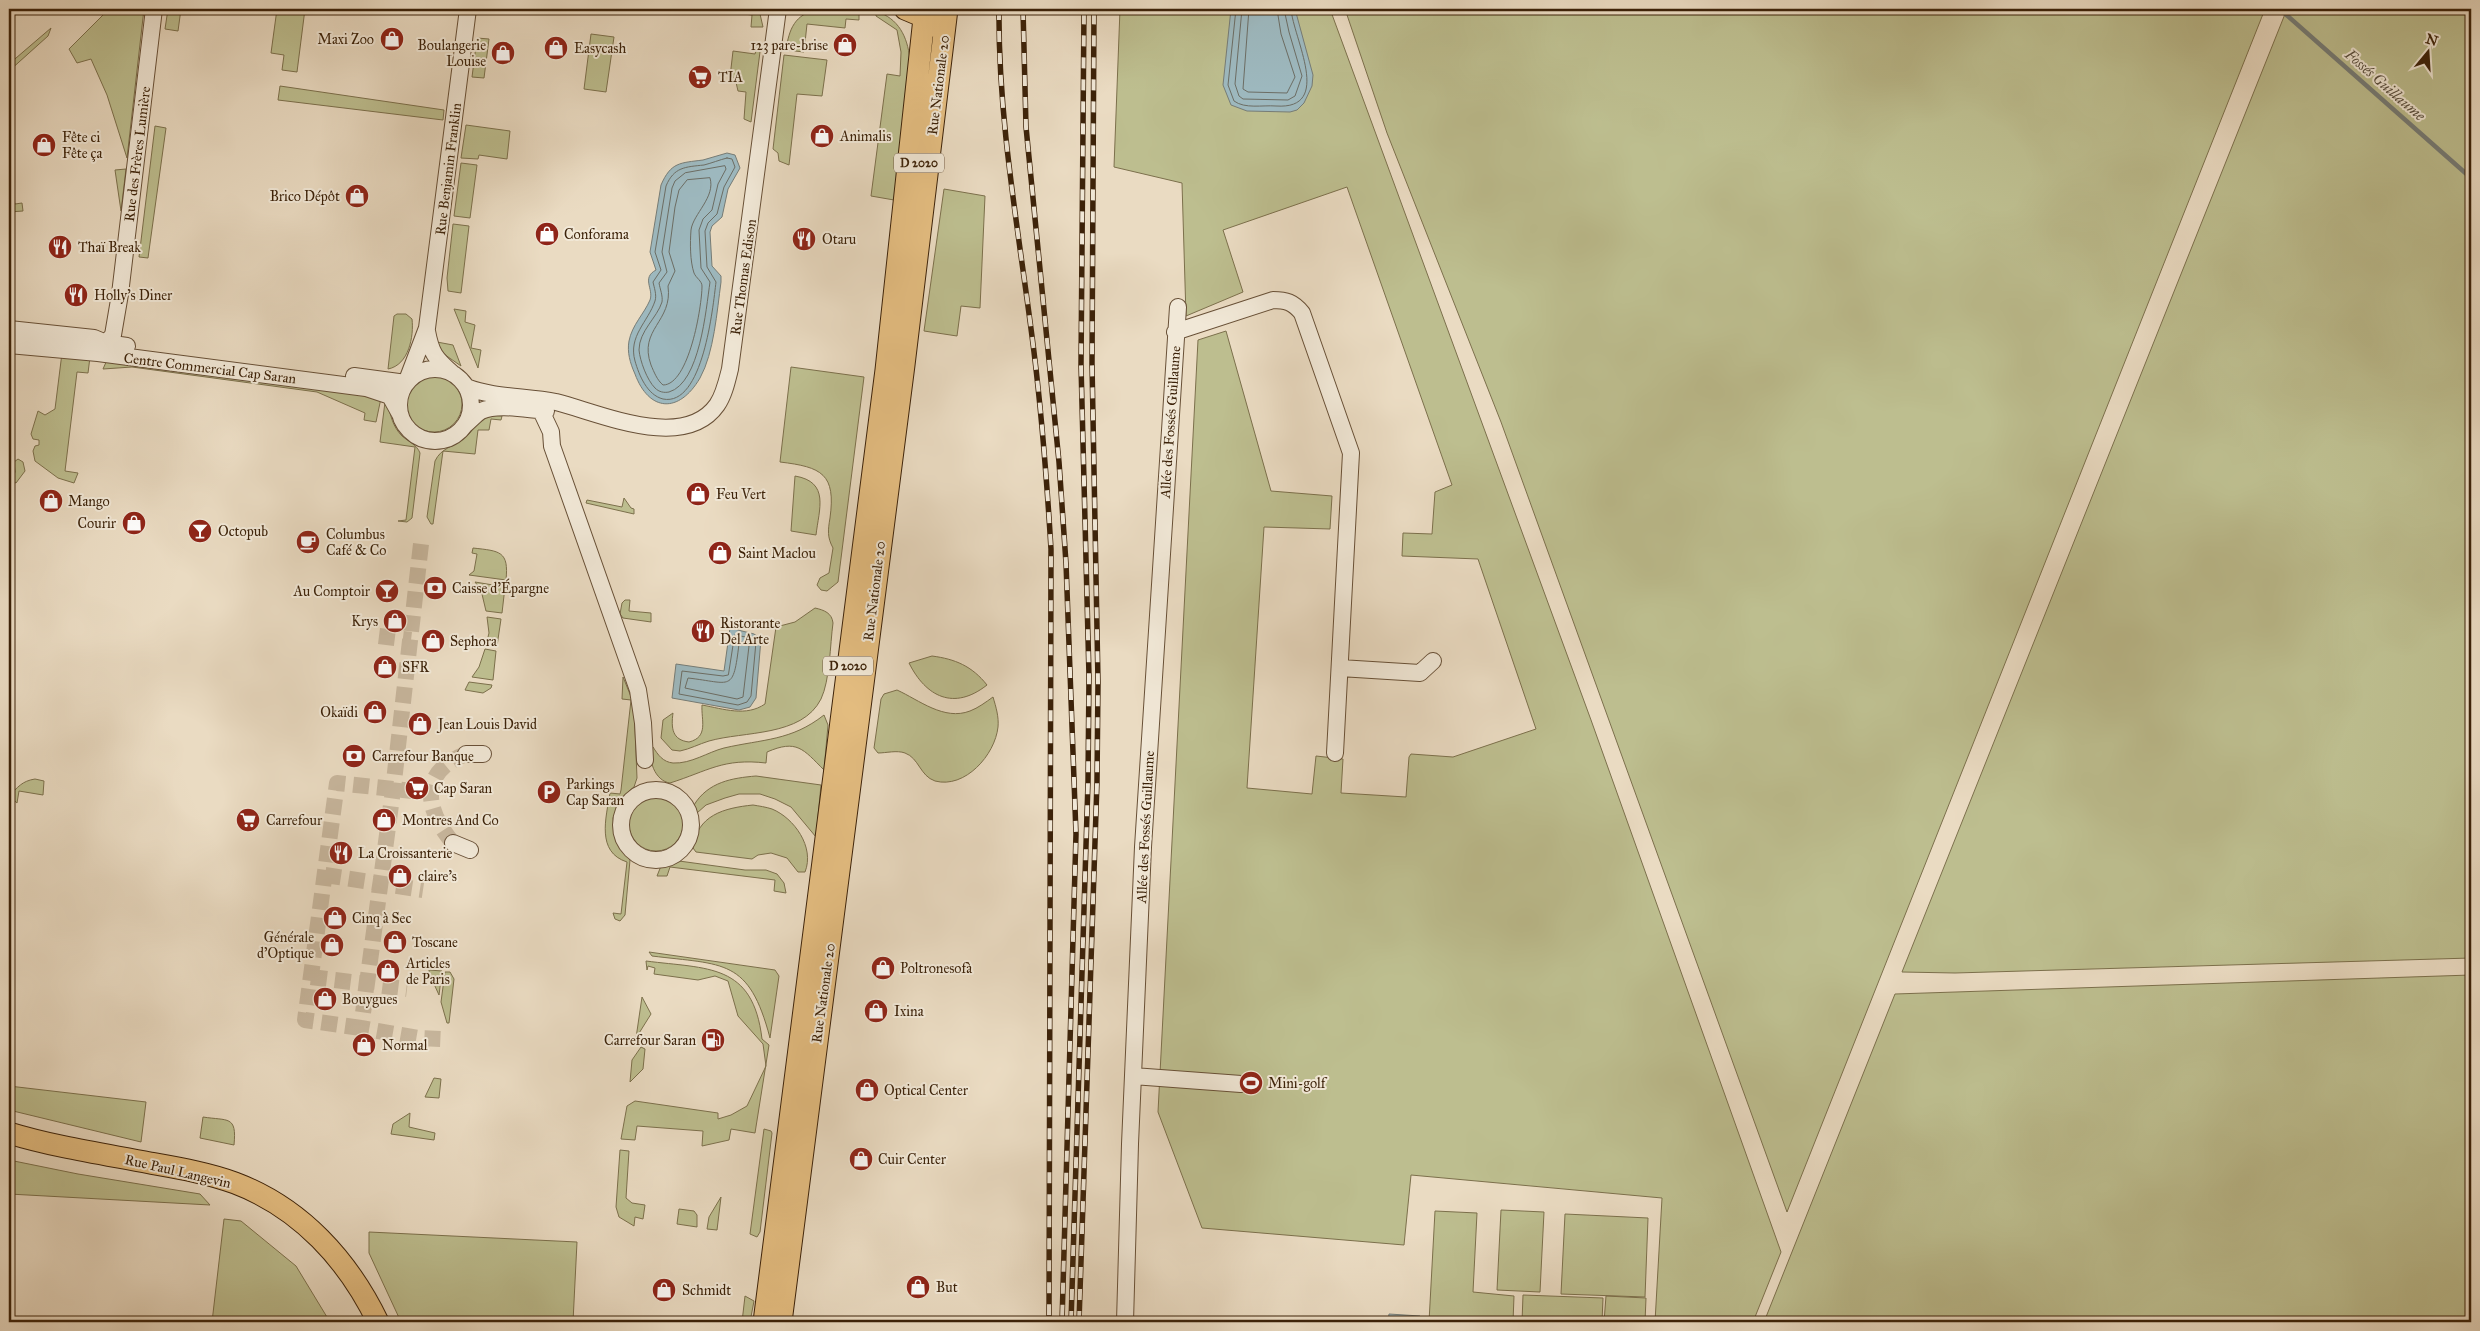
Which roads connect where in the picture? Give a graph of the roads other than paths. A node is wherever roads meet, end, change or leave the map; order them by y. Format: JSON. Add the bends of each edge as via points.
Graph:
{"nodes":[{"id":1,"x":154,"y":9,"type":"edge"},
{"id":2,"x":468,"y":9,"type":"edge"},
{"id":3,"x":778,"y":9,"type":"edge"},
{"id":4,"x":929,"y":11,"type":"edge"},
{"id":5,"x":1178,"y":307,"type":"dead end"},
{"id":6,"x":427,"y":328,"type":"junction"},
{"id":7,"x":9,"y":329,"type":"edge"},
{"id":8,"x":1175,"y":332,"type":"junction"},
{"id":9,"x":9,"y":345,"type":"edge"},
{"id":10,"x":102,"y":348,"type":"junction"},
{"id":11,"x":462,"y":382,"type":"junction"},
{"id":12,"x":406,"y":383,"type":"junction"},
{"id":13,"x":540,"y":405,"type":"junction"},
{"id":14,"x":498,"y":409,"type":"junction"},
{"id":15,"x":400,"y":414,"type":"junction"},
{"id":16,"x":461,"y":430,"type":"junction"},
{"id":17,"x":552,"y":446,"type":"junction"},
{"id":18,"x":1433,"y":661,"type":"dead end"},
{"id":19,"x":1340,"y":668,"type":"junction"},
{"id":20,"x":1335,"y":753,"type":"dead end"},
{"id":21,"x":466,"y":754,"type":"tunnel mouth"},
{"id":22,"x":483,"y":754,"type":"dead end"},
{"id":23,"x":645,"y":760,"type":"dead end"},
{"id":24,"x":676,"y":796,"type":"joint"},
{"id":25,"x":453,"y":843,"type":"tunnel mouth"},
{"id":26,"x":470,"y":850,"type":"dead end"},
{"id":27,"x":1133,"y":1076,"type":"junction"},
{"id":28,"x":1241,"y":1084,"type":"dead end"},
{"id":29,"x":9,"y":1133,"type":"edge"},
{"id":30,"x":378,"y":1322,"type":"edge"},
{"id":31,"x":764,"y":1322,"type":"edge"},
{"id":32,"x":781,"y":1322,"type":"edge"},
{"id":33,"x":1125,"y":1322,"type":"edge"}],
"edges":[{"from":1,"to":10,"type":"street","name":"Rue des Frères Lumière","via":[[120,294],[113,336]]},
{"from":2,"to":6,"type":"street","name":"Rue Benjamin Franklin"},
{"from":3,"to":13,"type":"street","name":"Rue Thomas Edison","via":[[730,369],[718,404],[699,421],[673,429],[586,412],[556,402]]},
{"from":4,"to":31,"type":"main road","name":"Rue Nationale 20","number":"D 2020"},
{"from":4,"to":32,"type":"main road","name":"Rue Nationale 20","number":"D 2020","via":[[912,299]]},
{"from":5,"to":8,"type":"street","name":"Allée des Fossés Guillaume"},
{"from":6,"to":11,"type":"street","name":"Rue Benjamin Franklin","via":[[430,348],[436,360]]},
{"from":6,"to":12,"type":"street","name":"Rue Benjamin Franklin"},
{"from":7,"to":10,"type":"street","name":"Centre Commercial Cap Saran","via":[[94,338]]},
{"from":8,"to":19,"type":"street","name":"Allée des Fossés Guillaume","via":[[1272,300],[1294,304],[1302,313],[1351,453]]},
{"from":8,"to":27,"type":"street","name":"Allée des Fossés Guillaume","via":[[1143,847]]},
{"from":9,"to":10,"type":"street","name":"Centre Commercial Cap Saran"},
{"from":10,"to":12,"type":"street"},
{"from":10,"to":15,"type":"street","name":"Centre Commercial Cap Saran","via":[[366,388],[390,396]]},
{"from":11,"to":12,"type":"street","via":[[447,372],[436,370],[425,371]]},
{"from":11,"to":13,"type":"street","name":"Rue Thomas Edison","via":[[480,392]]},
{"from":11,"to":16,"type":"street","via":[[470,409]]},
{"from":12,"to":15,"type":"street","via":[[400,398]]},
{"from":13,"to":14,"type":"street","name":"Rue Thomas Edison"},
{"from":13,"to":17,"type":"street","via":[[551,432]]},
{"from":14,"to":16,"type":"street","name":"Rue Thomas Edison","via":[[481,411]]},
{"from":14,"to":17,"type":"street","via":[[531,418]]},
{"from":15,"to":16,"type":"street","via":[[411,432],[429,441],[446,439]]},
{"from":17,"to":23,"type":"street","via":[[638,690]]},
{"from":18,"to":19,"type":"street","via":[[1420,673]]},
{"from":19,"to":20,"type":"street","name":"Allée des Fossés Guillaume"},
{"from":21,"to":22,"type":"street"},
{"from":24,"to":24,"type":"street","via":[[660,790],[644,792],[629,803],[621,822],[624,837],[641,857],[652,860],[672,857],[688,841],[691,820],[683,802]]},
{"from":25,"to":26,"type":"street"},
{"from":27,"to":28,"type":"street"},
{"from":27,"to":33,"type":"street","name":"Allée des Fossés Guillaume"},
{"from":29,"to":30,"type":"main road","name":"Rue Paul Langevin","via":[[204,1173],[236,1183],[273,1202],[313,1230],[344,1264]]}]}
